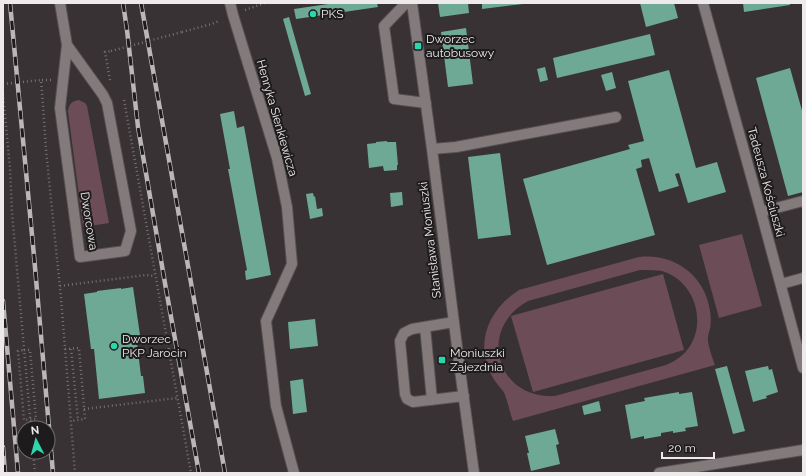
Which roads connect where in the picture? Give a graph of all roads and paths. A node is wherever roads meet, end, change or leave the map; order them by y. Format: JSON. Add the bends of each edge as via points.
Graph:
{"nodes":[{"id":1,"x":60,"y":3,"type":"edge"},
{"id":2,"x":230,"y":3,"type":"edge"},
{"id":3,"x":265,"y":3,"type":"edge"},
{"id":4,"x":406,"y":3,"type":"edge"},
{"id":5,"x":412,"y":3,"type":"edge"},
{"id":6,"x":703,"y":3,"type":"edge"},
{"id":7,"x":245,"y":10,"type":"dead end"},
{"id":8,"x":219,"y":21,"type":"dead end"},
{"id":9,"x":67,"y":45,"type":"junction"},
{"id":10,"x":41,"y":80,"type":"junction"},
{"id":11,"x":63,"y":81,"type":"junction"},
{"id":12,"x":3,"y":84,"type":"edge"},
{"id":13,"x":112,"y":85,"type":"dead end"},
{"id":14,"x":3,"y":94,"type":"edge"},
{"id":15,"x":124,"y":100,"type":"dead end"},
{"id":16,"x":426,"y":103,"type":"junction"},
{"id":17,"x":616,"y":116,"type":"dead end"},
{"id":18,"x":432,"y":149,"type":"junction"},
{"id":19,"x":803,"y":201,"type":"edge"},
{"id":20,"x":761,"y":212,"type":"junction"},
{"id":21,"x":155,"y":276,"type":"junction"},
{"id":22,"x":803,"y":278,"type":"edge"},
{"id":23,"x":781,"y":284,"type":"junction"},
{"id":24,"x":60,"y":286,"type":"junction"},
{"id":25,"x":454,"y":322,"type":"junction"},
{"id":26,"x":424,"y":327,"type":"junction"},
{"id":27,"x":65,"y":349,"type":"junction"},
{"id":28,"x":71,"y":349,"type":"junction"},
{"id":29,"x":24,"y":350,"type":"junction"},
{"id":30,"x":803,"y":368,"type":"edge"},
{"id":31,"x":464,"y":396,"type":"junction"},
{"id":32,"x":177,"y":398,"type":"junction"},
{"id":33,"x":432,"y":400,"type":"junction"},
{"id":34,"x":84,"y":409,"type":"junction"},
{"id":35,"x":24,"y":420,"type":"edge"},
{"id":36,"x":30,"y":420,"type":"joint"},
{"id":37,"x":78,"y":420,"type":"junction"},
{"id":38,"x":71,"y":421,"type":"junction"},
{"id":39,"x":803,"y":450,"type":"edge"},
{"id":40,"x":34,"y":460,"type":"edge"},
{"id":41,"x":35,"y":473,"type":"edge"},
{"id":42,"x":75,"y":473,"type":"edge"},
{"id":43,"x":191,"y":473,"type":"edge"},
{"id":44,"x":294,"y":473,"type":"edge"},
{"id":45,"x":474,"y":473,"type":"edge"},
{"id":46,"x":659,"y":473,"type":"edge"}],
"edges":[{"from":1,"to":9,"type":"street","name":"Dworcowa"},
{"from":2,"to":44,"type":"street","name":"Henryka Sienkiewicza","via":[[277,158],[287,207],[292,264],[266,321],[276,406]]},
{"from":3,"to":7,"type":"path"},
{"from":4,"to":16,"type":"street","via":[[384,26],[394,99]]},
{"from":5,"to":16,"type":"street","name":"Stanisława Moniuszki"},
{"from":6,"to":20,"type":"street","name":"Tadeusza Kościuszki"},
{"from":8,"to":13,"type":"path","bridge":true,"via":[[104,52]]},
{"from":9,"to":11,"type":"street","name":"Dworcowa"},
{"from":9,"to":11,"type":"street","name":"Dworcowa","via":[[107,103],[131,231],[124,250],[80,257],[60,108]]},
{"from":10,"to":11,"type":"path"},
{"from":10,"to":12,"type":"path"},
{"from":10,"to":24,"type":"path"},
{"from":14,"to":29,"type":"path"},
{"from":15,"to":21,"type":"path"},
{"from":16,"to":18,"type":"street","name":"Stanisława Moniuszki"},
{"from":17,"to":18,"type":"street","via":[[456,147]]},
{"from":18,"to":25,"type":"street","name":"Stanisława Moniuszki"},
{"from":19,"to":20,"type":"street"},
{"from":20,"to":23,"type":"street","name":"Tadeusza Kościuszki"},
{"from":21,"to":24,"type":"path"},
{"from":21,"to":32,"type":"path"},
{"from":22,"to":23,"type":"street"},
{"from":23,"to":30,"type":"street","name":"Tadeusza Kościuszki"},
{"from":24,"to":27,"type":"path"},
{"from":25,"to":26,"type":"street"},
{"from":25,"to":31,"type":"street","name":"Stanisława Moniuszki"},
{"from":26,"to":33,"type":"street"},
{"from":26,"to":33,"type":"street","via":[[404,333],[400,341],[405,394],[407,399],[413,402]]},
{"from":27,"to":28,"type":"path"},
{"from":27,"to":38,"type":"path"},
{"from":28,"to":34,"type":"path","via":[[79,348]]},
{"from":28,"to":37,"type":"path"},
{"from":29,"to":35,"type":"path","via":[[18,350]]},
{"from":29,"to":36,"type":"path"},
{"from":29,"to":36,"type":"path","via":[[30,350],[36,419]]},
{"from":31,"to":33,"type":"street"},
{"from":31,"to":45,"type":"street","name":"Stanisława Moniuszki"},
{"from":32,"to":34,"type":"path"},
{"from":32,"to":43,"type":"path"},
{"from":34,"to":37,"type":"path","via":[[84,419]]},
{"from":37,"to":38,"type":"path"},
{"from":38,"to":42,"type":"path"},
{"from":39,"to":46,"type":"street"},
{"from":40,"to":41,"type":"path"}]}
